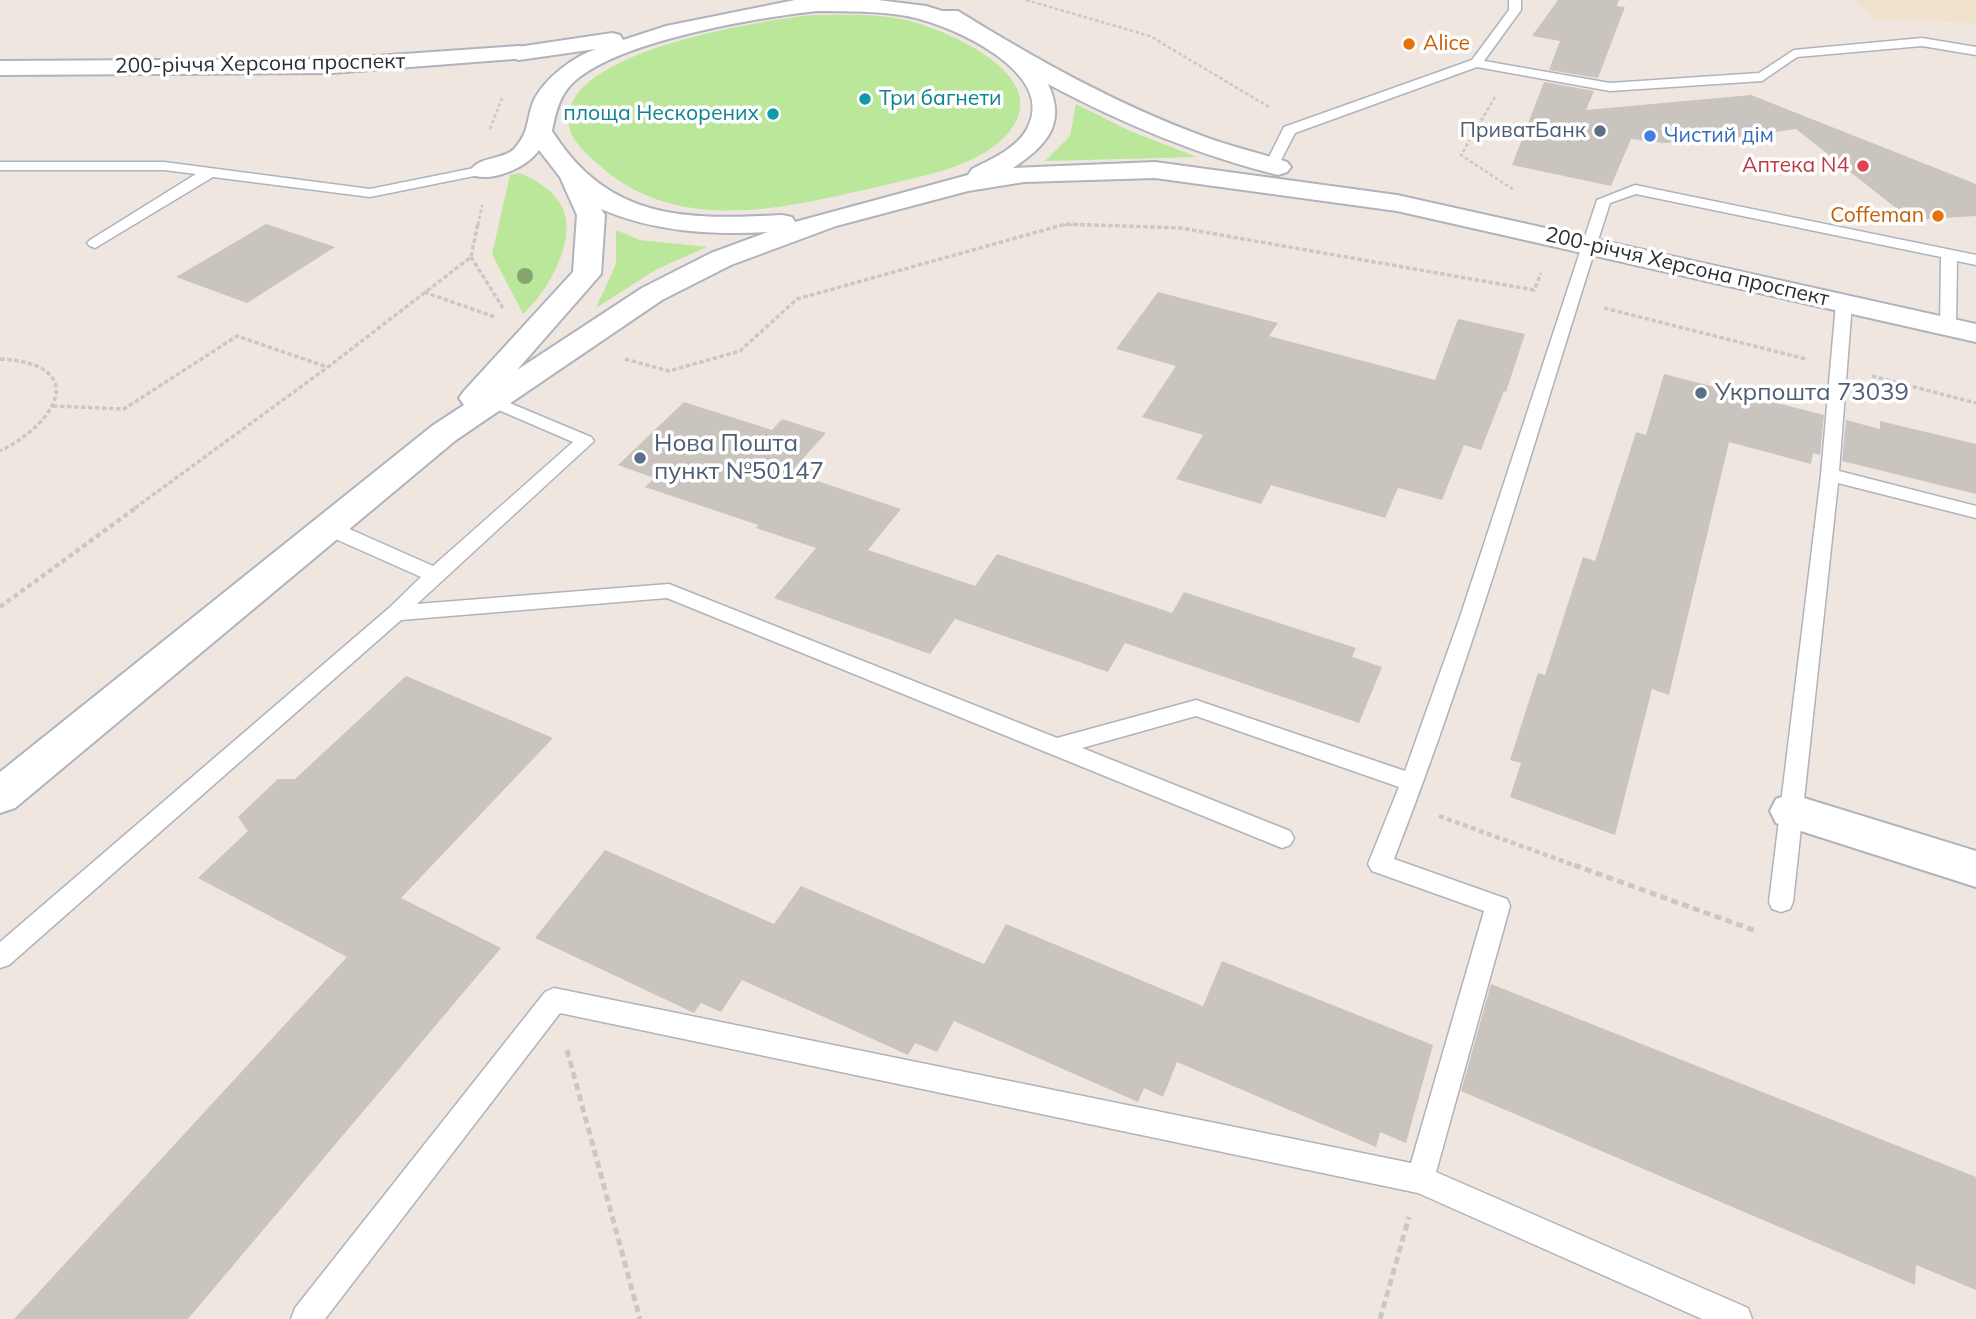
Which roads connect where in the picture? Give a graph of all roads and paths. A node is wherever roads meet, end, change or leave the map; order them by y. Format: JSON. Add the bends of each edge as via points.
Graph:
{"nodes":[{"id":1,"x":798,"y":0,"type":"edge"},
{"id":2,"x":926,"y":0,"type":"edge"},
{"id":3,"x":1026,"y":0,"type":"edge"},
{"id":4,"x":1516,"y":0,"type":"edge"},
{"id":5,"x":773,"y":9,"type":"junction"},
{"id":6,"x":971,"y":30,"type":"junction"},
{"id":7,"x":667,"y":33,"type":"junction"},
{"id":8,"x":1976,"y":51,"type":"edge"},
{"id":9,"x":519,"y":53,"type":"junction"},
{"id":10,"x":1012,"y":54,"type":"junction"},
{"id":11,"x":1476,"y":63,"type":"junction"},
{"id":12,"x":0,"y":68,"type":"edge"},
{"id":13,"x":1512,"y":69,"type":"junction"},
{"id":14,"x":567,"y":75,"type":"junction"},
{"id":15,"x":1300,"y":126,"type":"junction"},
{"id":16,"x":540,"y":131,"type":"junction"},
{"id":17,"x":1272,"y":165,"type":"junction"},
{"id":18,"x":0,"y":166,"type":"edge"},
{"id":19,"x":484,"y":170,"type":"junction"},
{"id":20,"x":212,"y":171,"type":"junction"},
{"id":21,"x":570,"y":174,"type":"junction"},
{"id":22,"x":967,"y":183,"type":"junction"},
{"id":23,"x":1525,"y":193,"type":"dead end"},
{"id":24,"x":1397,"y":203,"type":"junction"},
{"id":25,"x":826,"y":220,"type":"junction"},
{"id":26,"x":95,"y":243,"type":"dead end"},
{"id":27,"x":1589,"y":244,"type":"junction"},
{"id":28,"x":1949,"y":254,"type":"junction"},
{"id":29,"x":471,"y":257,"type":"dead end"},
{"id":30,"x":1976,"y":260,"type":"edge"},
{"id":31,"x":1544,"y":265,"type":"dead end"},
{"id":32,"x":1534,"y":290,"type":"junction"},
{"id":33,"x":424,"y":292,"type":"dead end"},
{"id":34,"x":1570,"y":300,"type":"junction"},
{"id":35,"x":1844,"y":303,"type":"junction"},
{"id":36,"x":505,"y":312,"type":"dead end"},
{"id":37,"x":500,"y":319,"type":"dead end"},
{"id":38,"x":1962,"y":330,"type":"edge"},
{"id":39,"x":621,"y":358,"type":"dead end"},
{"id":40,"x":0,"y":359,"type":"edge"},
{"id":41,"x":1839,"y":368,"type":"junction"},
{"id":42,"x":493,"y":401,"type":"junction"},
{"id":43,"x":1976,"y":402,"type":"edge"},
{"id":44,"x":53,"y":406,"type":"junction"},
{"id":45,"x":444,"y":433,"type":"junction"},
{"id":46,"x":0,"y":451,"type":"edge"},
{"id":47,"x":1830,"y":475,"type":"junction"},
{"id":48,"x":1976,"y":512,"type":"edge"},
{"id":49,"x":329,"y":528,"type":"junction"},
{"id":50,"x":435,"y":575,"type":"junction"},
{"id":51,"x":0,"y":607,"type":"edge"},
{"id":52,"x":396,"y":613,"type":"junction"},
{"id":53,"x":1056,"y":747,"type":"junction"},
{"id":54,"x":1412,"y":782,"type":"junction"},
{"id":55,"x":0,"y":796,"type":"edge"},
{"id":56,"x":1405,"y":804,"type":"junction"},
{"id":57,"x":1791,"y":811,"type":"junction"},
{"id":58,"x":1282,"y":838,"type":"dead end"},
{"id":59,"x":1976,"y":869,"type":"edge"},
{"id":60,"x":1781,"y":902,"type":"joint"},
{"id":61,"x":0,"y":957,"type":"edge"},
{"id":62,"x":554,"y":1000,"type":"junction"},
{"id":63,"x":1420,"y":1180,"type":"junction"},
{"id":64,"x":306,"y":1319,"type":"edge"},
{"id":65,"x":640,"y":1319,"type":"edge"},
{"id":66,"x":1380,"y":1319,"type":"edge"},
{"id":67,"x":1737,"y":1319,"type":"edge"}],
"edges":[{"from":1,"to":5,"type":"street"},
{"from":2,"to":6,"type":"street"},
{"from":3,"to":15,"type":"path","via":[[1150,36]]},
{"from":4,"to":11,"type":"lane","via":[[1515,10]]},
{"from":5,"to":6,"type":"street","via":[[817,4],[874,6],[926,13]]},
{"from":5,"to":7,"type":"street"},
{"from":6,"to":10,"type":"street"},
{"from":7,"to":9,"type":"street"},
{"from":7,"to":14,"type":"street","via":[[598,56]]},
{"from":8,"to":13,"type":"lane","via":[[1922,42],[1794,54],[1762,77],[1610,87]]},
{"from":9,"to":12,"type":"street","name":"200-річчя Херсона проспект","via":[[332,66]]},
{"from":9,"to":14,"type":"street","via":[[561,56],[569,64]]},
{"from":10,"to":17,"type":"street","via":[[1114,108],[1198,143]]},
{"from":10,"to":22,"type":"street","via":[[1038,81],[1046,109],[1038,136],[1006,163]]},
{"from":11,"to":13,"type":"lane"},
{"from":11,"to":15,"type":"lane"},
{"from":13,"to":23,"type":"path","via":[[1461,155]]},
{"from":14,"to":16,"type":"street","via":[[546,101]]},
{"from":15,"to":17,"type":"lane","via":[[1289,130]]},
{"from":16,"to":19,"type":"street","via":[[521,157]]},
{"from":16,"to":21,"type":"street","via":[[550,152]]},
{"from":17,"to":24,"type":"street"},
{"from":18,"to":20,"type":"lane","via":[[164,166]]},
{"from":19,"to":20,"type":"lane","via":[[370,193]]},
{"from":19,"to":21,"type":"street","via":[[526,165]]},
{"from":20,"to":26,"type":"lane"},
{"from":21,"to":25,"type":"street","via":[[611,205],[659,221],[726,227]]},
{"from":21,"to":45,"type":"street","via":[[591,215],[587,274]]},
{"from":22,"to":24,"type":"street","via":[[1049,173],[1155,170]]},
{"from":22,"to":25,"type":"street"},
{"from":24,"to":27,"type":"street","name":"200-річчя Херсона проспект"},
{"from":25,"to":42,"type":"street","via":[[721,259],[652,294]]},
{"from":27,"to":28,"type":"lane","via":[[1604,200],[1635,189]]},
{"from":27,"to":34,"type":"lane"},
{"from":27,"to":35,"type":"street","name":"200-річчя Херсона проспект"},
{"from":28,"to":30,"type":"lane"},
{"from":28,"to":38,"type":"lane"},
{"from":29,"to":36,"type":"path"},
{"from":31,"to":32,"type":"path"},
{"from":32,"to":34,"type":"path"},
{"from":32,"to":39,"type":"path","via":[[1181,228],[1066,224],[797,299],[740,351],[669,371]]},
{"from":33,"to":37,"type":"path"},
{"from":34,"to":41,"type":"path"},
{"from":34,"to":54,"type":"lane"},
{"from":35,"to":38,"type":"street","name":"200-річчя Херсона проспект"},
{"from":35,"to":41,"type":"lane"},
{"from":40,"to":44,"type":"path","via":[[35,364],[51,374],[57,388]]},
{"from":41,"to":43,"type":"path"},
{"from":41,"to":47,"type":"lane"},
{"from":42,"to":45,"type":"street"},
{"from":42,"to":50,"type":"lane","via":[[585,441]]},
{"from":44,"to":46,"type":"path","via":[[38,426]]},
{"from":44,"to":51,"type":"path","via":[[124,409],[236,336],[328,367]]},
{"from":45,"to":49,"type":"street"},
{"from":47,"to":48,"type":"lane"},
{"from":47,"to":57,"type":"lane"},
{"from":49,"to":50,"type":"lane"},
{"from":49,"to":55,"type":"street"},
{"from":50,"to":52,"type":"lane"},
{"from":52,"to":53,"type":"lane","via":[[669,591]]},
{"from":52,"to":61,"type":"lane"},
{"from":53,"to":54,"type":"lane","via":[[1196,708]]},
{"from":53,"to":58,"type":"lane"},
{"from":54,"to":56,"type":"lane"},
{"from":56,"to":60,"type":"path","via":[[1776,938]]},
{"from":56,"to":63,"type":"lane","via":[[1380,864],[1498,906]]},
{"from":57,"to":59,"type":"street"},
{"from":57,"to":60,"type":"lane"},
{"from":62,"to":63,"type":"lane"},
{"from":62,"to":64,"type":"lane"},
{"from":62,"to":65,"type":"path"},
{"from":63,"to":66,"type":"path"},
{"from":63,"to":67,"type":"lane"}]}
